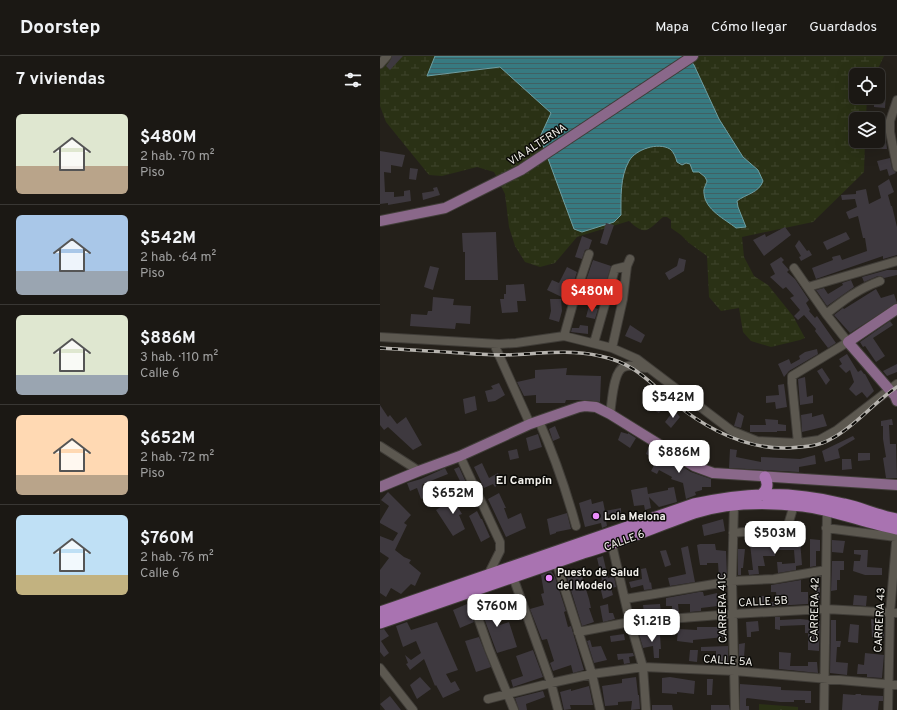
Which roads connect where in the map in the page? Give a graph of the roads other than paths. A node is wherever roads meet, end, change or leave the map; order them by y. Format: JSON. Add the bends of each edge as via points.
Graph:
{"nodes":[{"id":1,"x":387,"y":56,"type":"edge"},
{"id":2,"x":693,"y":56,"type":"edge"},
{"id":3,"x":380,"y":64,"type":"edge"},
{"id":4,"x":897,"y":100,"type":"edge"},
{"id":5,"x":894,"y":120,"type":"edge"},
{"id":6,"x":897,"y":167,"type":"edge"},
{"id":7,"x":380,"y":221,"type":"edge"},
{"id":8,"x":589,"y":254,"type":"dead end"},
{"id":9,"x":897,"y":261,"type":"edge"},
{"id":10,"x":794,"y":268,"type":"dead end"},
{"id":11,"x":880,"y":281,"type":"dead end"},
{"id":12,"x":808,"y":287,"type":"junction"},
{"id":13,"x":576,"y":292,"type":"junction"},
{"id":14,"x":607,"y":299,"type":"junction"},
{"id":15,"x":623,"y":299,"type":"junction"},
{"id":16,"x":897,"y":308,"type":"edge"},
{"id":17,"x":826,"y":314,"type":"junction"},
{"id":18,"x":564,"y":336,"type":"junction"},
{"id":19,"x":380,"y":338,"type":"edge"},
{"id":20,"x":848,"y":342,"type":"junction"},
{"id":21,"x":594,"y":343,"type":"junction"},
{"id":22,"x":494,"y":344,"type":"junction"},
{"id":23,"x":612,"y":348,"type":"junction"},
{"id":24,"x":648,"y":368,"type":"junction"},
{"id":25,"x":893,"y":387,"type":"edge"},
{"id":26,"x":897,"y":401,"type":"edge"},
{"id":27,"x":610,"y":414,"type":"junction"},
{"id":28,"x":535,"y":422,"type":"junction"},
{"id":29,"x":798,"y":443,"type":"junction"},
{"id":30,"x":380,"y":446,"type":"edge"},
{"id":31,"x":460,"y":456,"type":"junction"},
{"id":32,"x":419,"y":471,"type":"junction"},
{"id":33,"x":765,"y":477,"type":"junction"},
{"id":34,"x":897,"y":485,"type":"edge"},
{"id":35,"x":380,"y":487,"type":"edge"},
{"id":36,"x":762,"y":494,"type":"junction"},
{"id":37,"x":794,"y":505,"type":"junction"},
{"id":38,"x":734,"y":506,"type":"junction"},
{"id":39,"x":827,"y":510,"type":"junction"},
{"id":40,"x":897,"y":519,"type":"edge"},
{"id":41,"x":576,"y":526,"type":"dead end"},
{"id":42,"x":826,"y":528,"type":"junction"},
{"id":43,"x":897,"y":532,"type":"edge"},
{"id":44,"x":733,"y":533,"type":"junction"},
{"id":45,"x":612,"y":544,"type":"junction"},
{"id":46,"x":556,"y":562,"type":"junction"},
{"id":47,"x":826,"y":570,"type":"junction"},
{"id":48,"x":488,"y":575,"type":"junction"},
{"id":49,"x":513,"y":577,"type":"junction"},
{"id":50,"x":732,"y":581,"type":"junction"},
{"id":51,"x":469,"y":592,"type":"junction"},
{"id":52,"x":625,"y":599,"type":"junction"},
{"id":53,"x":825,"y":609,"type":"junction"},
{"id":54,"x":380,"y":612,"type":"edge"},
{"id":55,"x":893,"y":613,"type":"edge"},
{"id":56,"x":733,"y":614,"type":"junction"},
{"id":57,"x":630,"y":622,"type":"junction"},
{"id":58,"x":380,"y":623,"type":"edge"},
{"id":59,"x":578,"y":632,"type":"junction"},
{"id":60,"x":643,"y":666,"type":"junction"},
{"id":61,"x":380,"y":668,"type":"edge"},
{"id":62,"x":735,"y":671,"type":"junction"},
{"id":63,"x":592,"y":674,"type":"junction"},
{"id":64,"x":824,"y":679,"type":"junction"},
{"id":65,"x":551,"y":683,"type":"junction"},
{"id":66,"x":888,"y":685,"type":"junction"},
{"id":67,"x":897,"y":685,"type":"edge"},
{"id":68,"x":509,"y":694,"type":"junction"},
{"id":69,"x":488,"y":699,"type":"dead end"},
{"id":70,"x":413,"y":710,"type":"edge"},
{"id":71,"x":514,"y":710,"type":"edge"},
{"id":72,"x":558,"y":710,"type":"edge"},
{"id":73,"x":600,"y":710,"type":"edge"},
{"id":74,"x":646,"y":710,"type":"edge"},
{"id":75,"x":735,"y":710,"type":"edge"},
{"id":76,"x":824,"y":710,"type":"edge"},
{"id":77,"x":888,"y":710,"type":"edge"}],
"edges":[{"from":1,"to":3,"type":"street"},
{"from":2,"to":7,"type":"main road","name":"VIA ALTERNA","via":[[521,170],[445,208]]},
{"from":4,"to":5,"type":"street"},
{"from":5,"to":6,"type":"street","via":[[890,132]]},
{"from":8,"to":13,"type":"street"},
{"from":9,"to":12,"type":"street"},
{"from":10,"to":12,"type":"street"},
{"from":11,"to":17,"type":"street","via":[[848,296]]},
{"from":12,"to":17,"type":"street"},
{"from":13,"to":14,"type":"street"},
{"from":13,"to":18,"type":"street"},
{"from":14,"to":15,"type":"street"},
{"from":14,"to":15,"type":"street","via":[[615,269],[629,262]]},
{"from":14,"to":21,"type":"street"},
{"from":15,"to":23,"type":"street"},
{"from":16,"to":20,"type":"main road"},
{"from":17,"to":20,"type":"street"},
{"from":18,"to":21,"type":"street"},
{"from":18,"to":22,"type":"street"},
{"from":19,"to":22,"type":"street"},
{"from":20,"to":25,"type":"main road"},
{"from":20,"to":29,"type":"street","via":[[792,376]]},
{"from":21,"to":23,"type":"street"},
{"from":22,"to":28,"type":"street"},
{"from":23,"to":24,"type":"street","via":[[637,359]]},
{"from":24,"to":27,"type":"street","via":[[631,365],[623,367],[616,375]]},
{"from":24,"to":29,"type":"street","via":[[732,431],[757,442]]},
{"from":25,"to":26,"type":"main road"},
{"from":25,"to":29,"type":"street","via":[[837,430],[819,440]]},
{"from":27,"to":28,"type":"main road","via":[[596,407],[585,406]]},
{"from":27,"to":33,"type":"main road","via":[[703,470]]},
{"from":28,"to":31,"type":"main road"},
{"from":28,"to":41,"type":"street","via":[[555,459]]},
{"from":30,"to":32,"type":"street"},
{"from":31,"to":32,"type":"main road"},
{"from":31,"to":48,"type":"street","via":[[500,542],[500,551]]},
{"from":32,"to":35,"type":"main road"},
{"from":33,"to":34,"type":"main road"},
{"from":33,"to":36,"type":"highway","via":[[767,484]]},
{"from":36,"to":40,"type":"highway","name":"CALLE 6","via":[[810,497]]},
{"from":36,"to":48,"type":"highway","name":"CALLE 6","via":[[694,504]]},
{"from":37,"to":38,"type":"highway","name":"CALLE 6"},
{"from":37,"to":39,"type":"highway","name":"CALLE 6"},
{"from":37,"to":44,"type":"street","via":[[788,525],[770,530]]},
{"from":38,"to":44,"type":"street","name":"CARRERA 41C"},
{"from":38,"to":45,"type":"highway","name":"CALLE 6","via":[[695,513]]},
{"from":39,"to":42,"type":"street","name":"CARRERA 42"},
{"from":39,"to":43,"type":"highway","name":"CALLE 6"},
{"from":42,"to":43,"type":"street"},
{"from":42,"to":47,"type":"street","name":"CARRERA 42"},
{"from":43,"to":55,"type":"street","name":"CARRERA 43"},
{"from":44,"to":50,"type":"street","name":"CARRERA 41C"},
{"from":45,"to":46,"type":"highway","name":"CALLE 6"},
{"from":45,"to":52,"type":"street"},
{"from":46,"to":49,"type":"highway","name":"CALLE 6"},
{"from":46,"to":59,"type":"street"},
{"from":47,"to":50,"type":"street","via":[[774,579]]},
{"from":47,"to":53,"type":"street","name":"CARRERA 42"},
{"from":48,"to":54,"type":"highway","name":"CALLE 6"},
{"from":49,"to":51,"type":"highway","name":"CALLE 6"},
{"from":49,"to":65,"type":"street"},
{"from":50,"to":52,"type":"street"},
{"from":50,"to":56,"type":"street","name":"CARRERA 41C"},
{"from":51,"to":58,"type":"highway","name":"CALLE 6"},
{"from":51,"to":68,"type":"street"},
{"from":52,"to":57,"type":"street"},
{"from":53,"to":55,"type":"street","name":"CALLE 5B"},
{"from":53,"to":56,"type":"street","name":"CALLE 5B"},
{"from":53,"to":64,"type":"street","name":"CARRERA 42"},
{"from":55,"to":66,"type":"street","name":"CARRERA 43"},
{"from":56,"to":57,"type":"street","name":"CALLE 5B"},
{"from":56,"to":62,"type":"street","name":"CARRERA 41C"},
{"from":57,"to":59,"type":"street","name":"CALLE 5B"},
{"from":57,"to":60,"type":"street"},
{"from":59,"to":63,"type":"street"},
{"from":60,"to":62,"type":"street","name":"CALLE 5A"},
{"from":60,"to":63,"type":"street","name":"CALLE 5A"},
{"from":60,"to":74,"type":"street"},
{"from":61,"to":70,"type":"street"},
{"from":62,"to":64,"type":"street","name":"CALLE 5A"},
{"from":62,"to":75,"type":"street","name":"CARRERA 41C"},
{"from":63,"to":65,"type":"street","name":"CALLE 5A"},
{"from":63,"to":73,"type":"street"},
{"from":64,"to":66,"type":"street","name":"CALLE 5A"},
{"from":64,"to":76,"type":"street","name":"CARRERA 42"},
{"from":65,"to":68,"type":"street","name":"CALLE 5A"},
{"from":65,"to":72,"type":"street"},
{"from":66,"to":67,"type":"street","name":"CALLE 5A"},
{"from":66,"to":77,"type":"street","name":"CARRERA 43"},
{"from":68,"to":69,"type":"street","name":"CALLE 5A"},
{"from":68,"to":71,"type":"street"}]}
